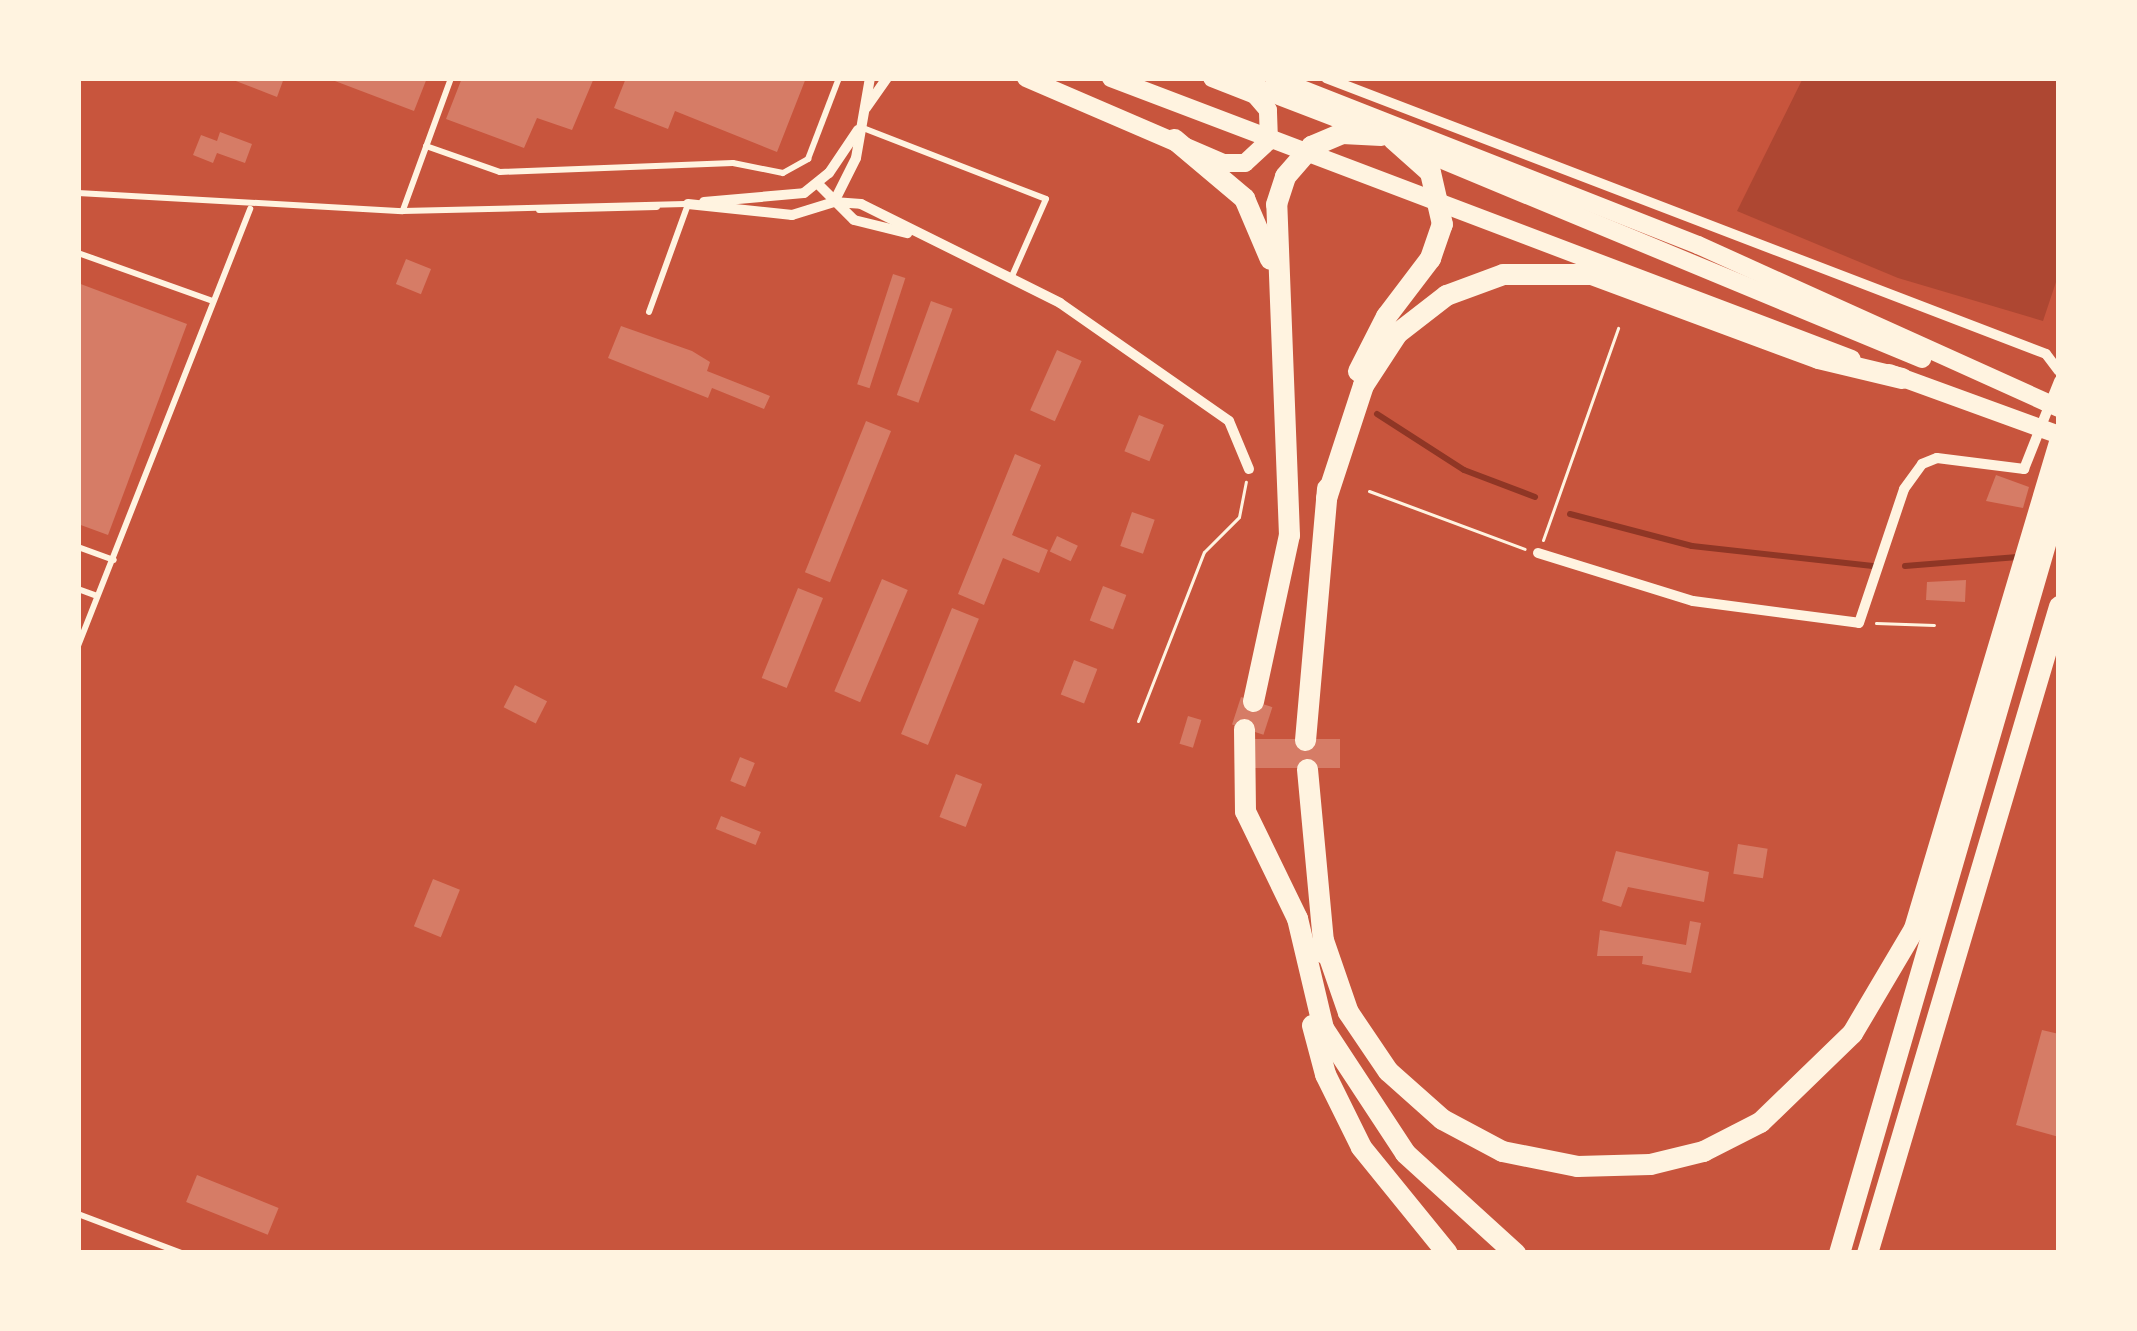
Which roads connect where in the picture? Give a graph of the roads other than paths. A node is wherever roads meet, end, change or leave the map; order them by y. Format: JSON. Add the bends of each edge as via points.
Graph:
{"nodes":[{"id":1,"x":451,"y":78,"type":"edge"},
{"id":2,"x":839,"y":78,"type":"edge"},
{"id":3,"x":870,"y":78,"type":"edge"},
{"id":4,"x":887,"y":78,"type":"edge"},
{"id":5,"x":1026,"y":78,"type":"edge"},
{"id":6,"x":1111,"y":78,"type":"edge"},
{"id":7,"x":1212,"y":78,"type":"edge"},
{"id":8,"x":1232,"y":78,"type":"edge"},
{"id":9,"x":1274,"y":78,"type":"edge"},
{"id":10,"x":1326,"y":78,"type":"edge"},
{"id":11,"x":864,"y":110,"type":"junction"},
{"id":12,"x":860,"y":127,"type":"junction"},
{"id":13,"x":1387,"y":137,"type":"junction"},
{"id":14,"x":1174,"y":139,"type":"junction"},
{"id":15,"x":426,"y":146,"type":"junction"},
{"id":16,"x":819,"y":184,"type":"junction"},
{"id":17,"x":78,"y":193,"type":"edge"},
{"id":18,"x":834,"y":202,"type":"junction"},
{"id":19,"x":688,"y":204,"type":"junction"},
{"id":20,"x":250,"y":207,"type":"junction"},
{"id":21,"x":403,"y":211,"type":"junction"},
{"id":22,"x":78,"y":253,"type":"edge"},
{"id":23,"x":1011,"y":278,"type":"junction"},
{"id":24,"x":214,"y":301,"type":"junction"},
{"id":25,"x":649,"y":313,"type":"dead end"},
{"id":26,"x":1282,"y":318,"type":"junction"},
{"id":27,"x":2059,"y":371,"type":"edge"},
{"id":28,"x":1902,"y":378,"type":"junction"},
{"id":29,"x":1981,"y":378,"type":"junction"},
{"id":30,"x":2059,"y":381,"type":"edge"},
{"id":31,"x":2050,"y":404,"type":"edge"},
{"id":32,"x":2059,"y":439,"type":"edge"},
{"id":33,"x":1249,"y":469,"type":"road end"},
{"id":34,"x":2059,"y":496,"type":"edge"},
{"id":35,"x":1326,"y":498,"type":"junction"},
{"id":36,"x":78,"y":547,"type":"edge"},
{"id":37,"x":1538,"y":553,"type":"road end"},
{"id":38,"x":114,"y":560,"type":"junction"},
{"id":39,"x":78,"y":589,"type":"edge"},
{"id":40,"x":98,"y":596,"type":"junction"},
{"id":41,"x":2059,"y":606,"type":"edge"},
{"id":42,"x":78,"y":646,"type":"edge"},
{"id":43,"x":1252,"y":701,"type":"dead end"},
{"id":44,"x":1244,"y":729,"type":"dead end"},
{"id":45,"x":1305,"y":740,"type":"dead end"},
{"id":46,"x":1306,"y":769,"type":"dead end"},
{"id":47,"x":1297,"y":918,"type":"junction"},
{"id":48,"x":1323,"y":940,"type":"junction"},
{"id":49,"x":1337,"y":1055,"type":"junction"},
{"id":50,"x":78,"y":1214,"type":"edge"},
{"id":51,"x":181,"y":1253,"type":"edge"},
{"id":52,"x":1447,"y":1253,"type":"edge"},
{"id":53,"x":1516,"y":1253,"type":"edge"},
{"id":54,"x":1839,"y":1253,"type":"edge"},
{"id":55,"x":1868,"y":1253,"type":"edge"}],
"edges":[{"from":1,"to":15,"type":"lane"},
{"from":2,"to":15,"type":"lane","via":[[808,159],[783,173],[734,164],[500,172]]},
{"from":3,"to":11,"type":"street"},
{"from":4,"to":11,"type":"street"},
{"from":5,"to":14,"type":"main road"},
{"from":6,"to":28,"type":"main road"},
{"from":7,"to":14,"type":"main road","via":[[1263,102],[1271,120],[1263,150],[1245,163],[1222,163]]},
{"from":8,"to":13,"type":"main road"},
{"from":9,"to":29,"type":"main road","via":[[1469,149]]},
{"from":10,"to":27,"type":"street","via":[[2046,354]]},
{"from":11,"to":12,"type":"street"},
{"from":12,"to":16,"type":"street"},
{"from":12,"to":18,"type":"street","via":[[852,169]]},
{"from":12,"to":23,"type":"lane","via":[[1046,199]]},
{"from":13,"to":26,"type":"highway","via":[[1322,140],[1285,176],[1275,219]]},
{"from":13,"to":29,"type":"main road","via":[[1894,350]]},
{"from":13,"to":35,"type":"highway","via":[[1436,182],[1439,237],[1356,376]]},
{"from":14,"to":26,"type":"highway","via":[[1227,179],[1260,224]]},
{"from":15,"to":21,"type":"lane"},
{"from":16,"to":18,"type":"street"},
{"from":16,"to":19,"type":"street","via":[[783,196]]},
{"from":17,"to":20,"type":"lane"},
{"from":18,"to":19,"type":"street","via":[[792,215]]},
{"from":18,"to":23,"type":"street","via":[[861,204]]},
{"from":19,"to":21,"type":"lane"},
{"from":19,"to":25,"type":"lane"},
{"from":20,"to":21,"type":"lane"},
{"from":20,"to":24,"type":"lane"},
{"from":22,"to":24,"type":"lane"},
{"from":23,"to":33,"type":"street","via":[[1203,398],[1229,421]]},
{"from":24,"to":38,"type":"lane"},
{"from":26,"to":43,"type":"highway","via":[[1289,535]]},
{"from":28,"to":32,"type":"main road"},
{"from":28,"to":35,"type":"highway","via":[[1817,358],[1591,274],[1503,274],[1446,296],[1397,333],[1363,385]]},
{"from":29,"to":31,"type":"main road"},
{"from":30,"to":37,"type":"street","via":[[2024,469],[1937,458],[1922,464],[1904,489],[1859,623],[1693,601]]},
{"from":32,"to":48,"type":"highway","via":[[1914,928],[1852,1033],[1760,1122],[1703,1151],[1638,1166],[1549,1163],[1502,1151],[1442,1119],[1388,1071],[1348,1012]]},
{"from":34,"to":54,"type":"highway"},
{"from":35,"to":45,"type":"highway"},
{"from":36,"to":38,"type":"lane"},
{"from":38,"to":40,"type":"lane"},
{"from":39,"to":40,"type":"lane"},
{"from":40,"to":42,"type":"lane"},
{"from":41,"to":55,"type":"highway"},
{"from":44,"to":47,"type":"highway","via":[[1245,811]]},
{"from":46,"to":48,"type":"highway"},
{"from":47,"to":49,"type":"highway","via":[[1322,1028]]},
{"from":47,"to":52,"type":"highway","via":[[1317,1047],[1336,1100],[1389,1189]]},
{"from":48,"to":49,"type":"highway"},
{"from":49,"to":53,"type":"highway","via":[[1438,1190]]},
{"from":50,"to":51,"type":"lane"}]}
